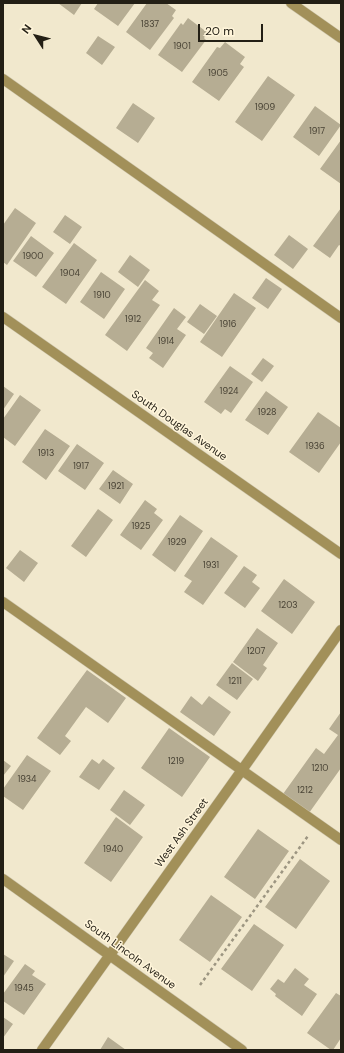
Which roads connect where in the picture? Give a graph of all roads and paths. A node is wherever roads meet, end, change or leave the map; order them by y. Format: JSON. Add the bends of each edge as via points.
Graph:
{"nodes":[{"id":1,"x":291,"y":3,"type":"edge"},
{"id":2,"x":341,"y":38,"type":"edge"},
{"id":3,"x":3,"y":80,"type":"edge"},
{"id":4,"x":3,"y":318,"type":"edge"},
{"id":5,"x":341,"y":318,"type":"edge"},
{"id":6,"x":341,"y":554,"type":"edge"},
{"id":7,"x":3,"y":602,"type":"edge"},
{"id":8,"x":341,"y":630,"type":"edge"},
{"id":9,"x":242,"y":770,"type":"junction"},
{"id":10,"x":317,"y":823,"type":"junction"},
{"id":11,"x":341,"y":840,"type":"edge"},
{"id":12,"x":3,"y":879,"type":"edge"},
{"id":13,"x":110,"y":955,"type":"junction"},
{"id":14,"x":200,"y":985,"type":"dead end"},
{"id":15,"x":42,"y":1050,"type":"edge"},
{"id":16,"x":242,"y":1050,"type":"edge"}],
"edges":[{"from":1,"to":2,"type":"street"},
{"from":3,"to":5,"type":"street"},
{"from":4,"to":6,"type":"street","name":"South Douglas Avenue"},
{"from":7,"to":9,"type":"street"},
{"from":8,"to":9,"type":"street","name":"West Ash Street"},
{"from":9,"to":10,"type":"street"},
{"from":9,"to":13,"type":"street","name":"West Ash Street"},
{"from":10,"to":11,"type":"street"},
{"from":10,"to":14,"type":"path"},
{"from":12,"to":13,"type":"street","name":"South Lincoln Avenue"},
{"from":13,"to":15,"type":"street","name":"West Ash Street"},
{"from":13,"to":16,"type":"street","name":"South Lincoln Avenue"}]}
